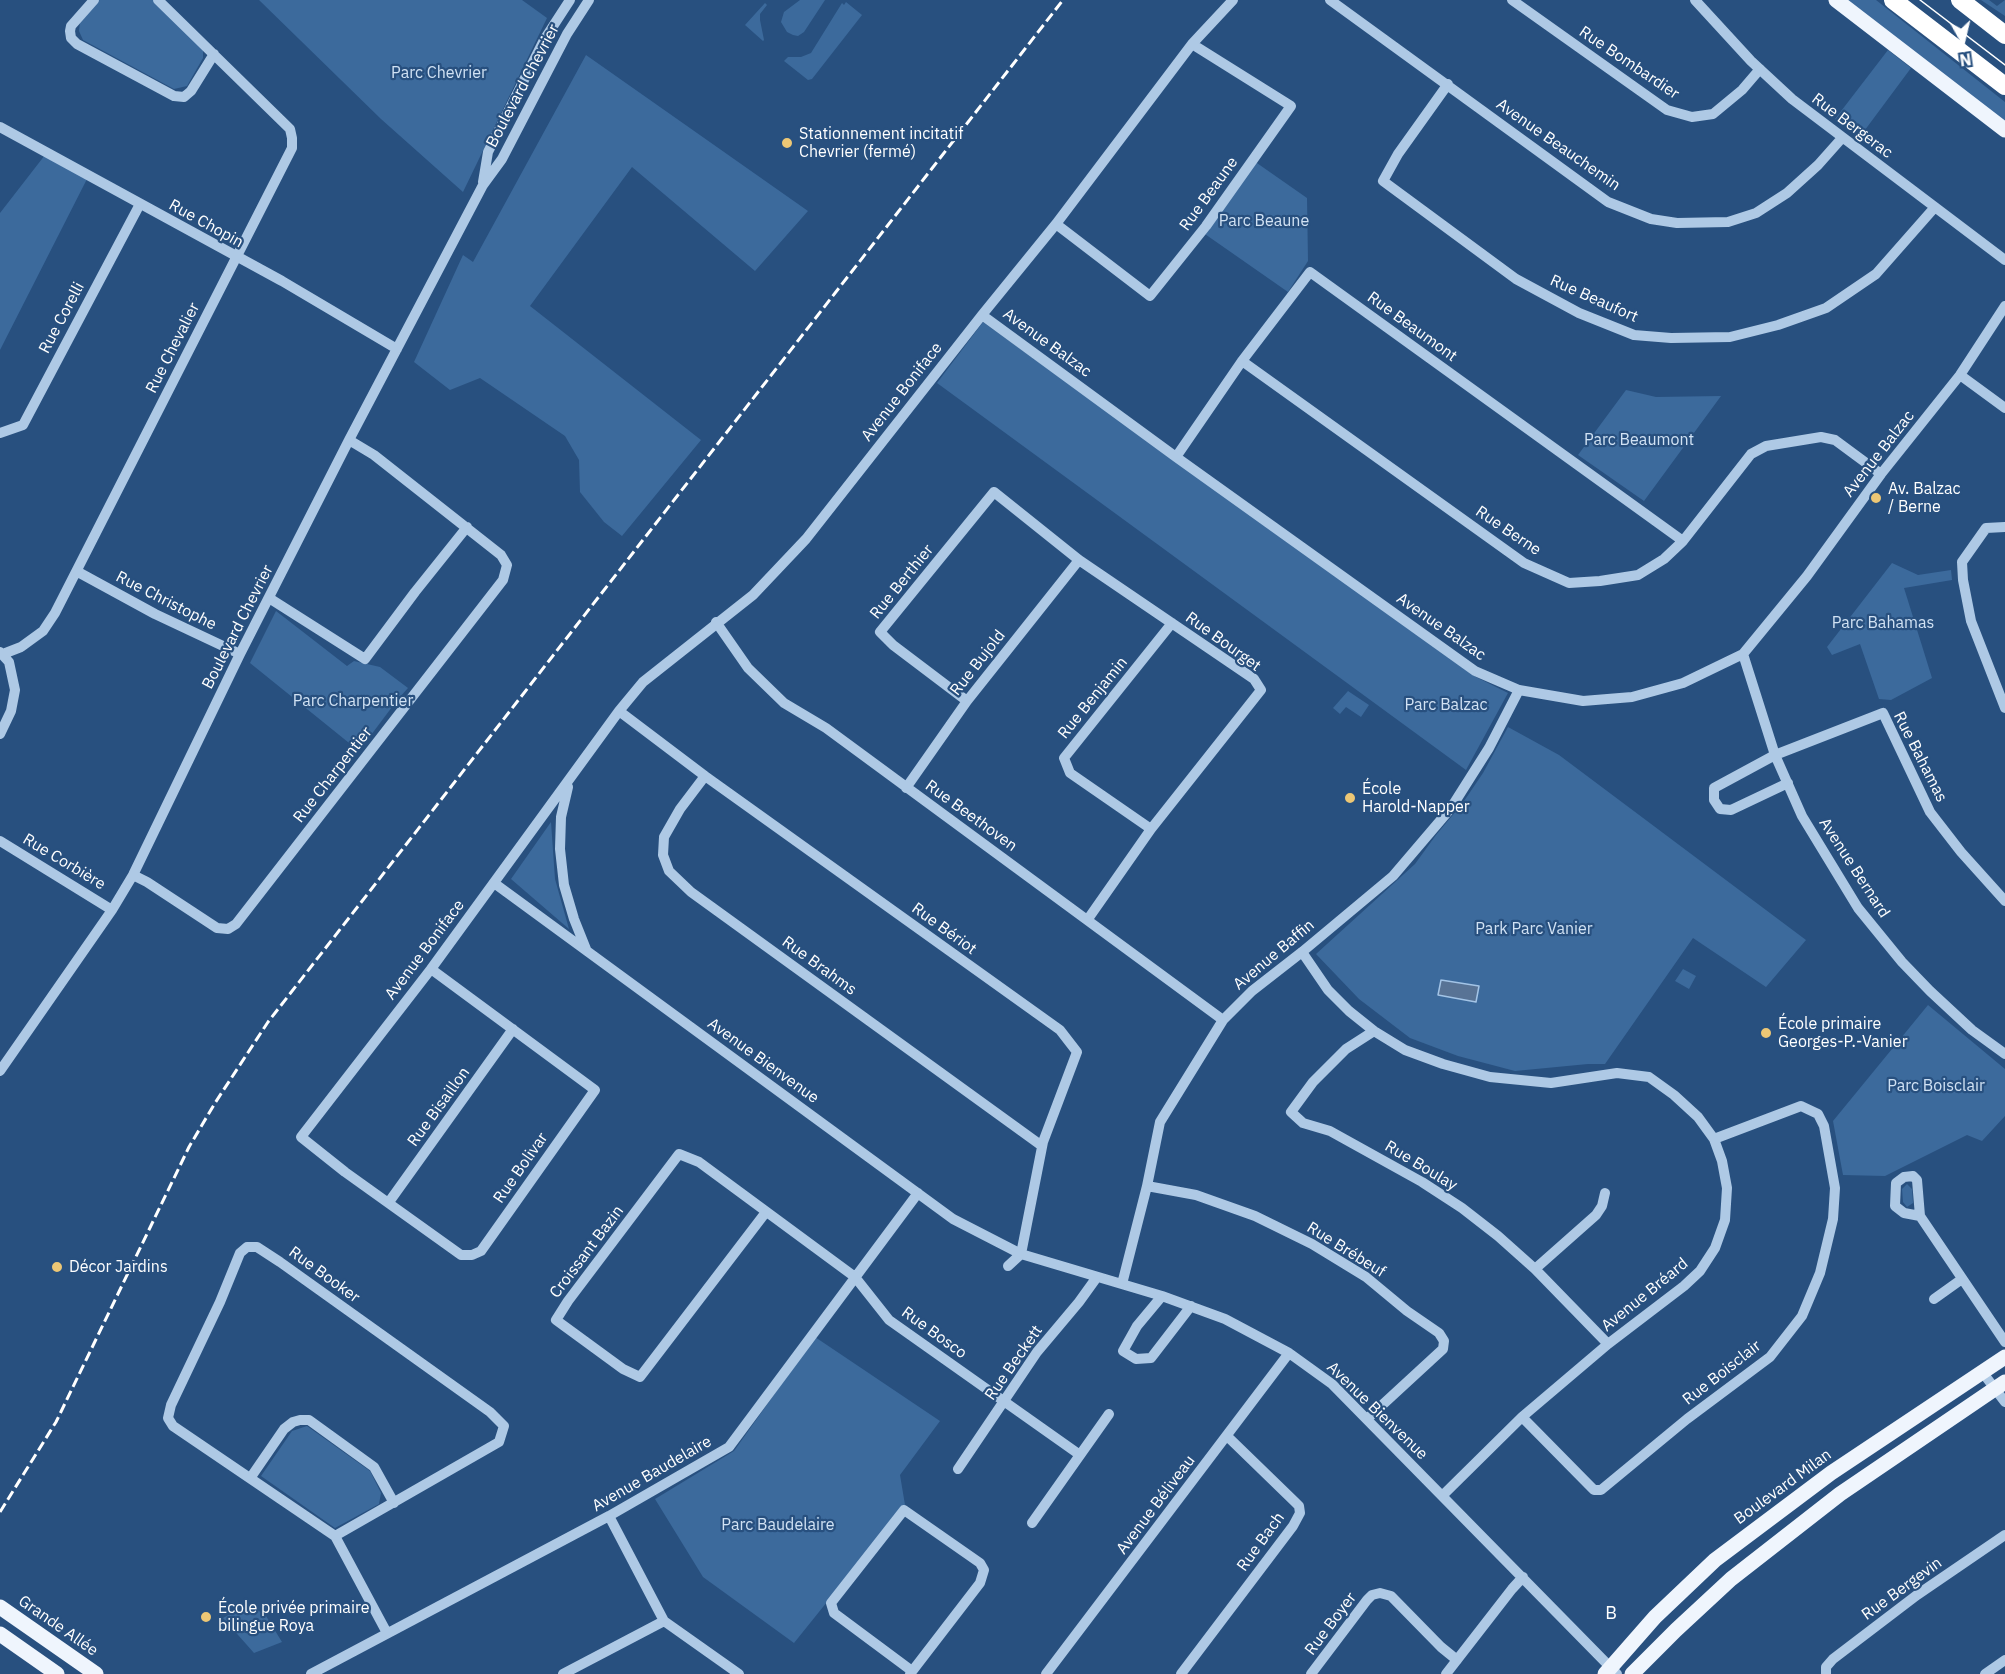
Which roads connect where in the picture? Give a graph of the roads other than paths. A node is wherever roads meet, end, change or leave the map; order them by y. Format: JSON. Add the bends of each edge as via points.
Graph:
{"nodes":[{"id":1,"x":94,"y":0,"type":"edge"},
{"id":2,"x":158,"y":0,"type":"edge"},
{"id":3,"x":570,"y":0,"type":"edge"},
{"id":4,"x":589,"y":0,"type":"edge"},
{"id":5,"x":1233,"y":0,"type":"edge"},
{"id":6,"x":1330,"y":0,"type":"edge"},
{"id":7,"x":1512,"y":0,"type":"edge"},
{"id":8,"x":1695,"y":0,"type":"edge"},
{"id":9,"x":1836,"y":0,"type":"edge"},
{"id":10,"x":1893,"y":0,"type":"edge"},
{"id":11,"x":1960,"y":0,"type":"edge"},
{"id":12,"x":2004,"y":33,"type":"edge"},
{"id":13,"x":1192,"y":44,"type":"junction"},
{"id":14,"x":214,"y":54,"type":"junction"},
{"id":15,"x":1760,"y":69,"type":"junction"},
{"id":16,"x":1448,"y":84,"type":"junction"},
{"id":17,"x":2005,"y":86,"type":"edge"},
{"id":18,"x":0,"y":127,"type":"edge"},
{"id":19,"x":2005,"y":130,"type":"edge"},
{"id":20,"x":1842,"y":138,"type":"junction"},
{"id":21,"x":483,"y":185,"type":"junction"},
{"id":22,"x":140,"y":204,"type":"junction"},
{"id":23,"x":1935,"y":207,"type":"junction"},
{"id":24,"x":1056,"y":224,"type":"junction"},
{"id":25,"x":237,"y":258,"type":"junction"},
{"id":26,"x":2005,"y":260,"type":"edge"},
{"id":27,"x":2005,"y":306,"type":"edge"},
{"id":28,"x":982,"y":315,"type":"junction"},
{"id":29,"x":398,"y":349,"type":"junction"},
{"id":30,"x":1242,"y":361,"type":"junction"},
{"id":31,"x":1960,"y":375,"type":"junction"},
{"id":32,"x":2005,"y":408,"type":"edge"},
{"id":33,"x":0,"y":434,"type":"edge"},
{"id":34,"x":349,"y":440,"type":"junction"},
{"id":35,"x":1176,"y":457,"type":"junction"},
{"id":36,"x":1881,"y":474,"type":"junction"},
{"id":37,"x":994,"y":492,"type":"joint"},
{"id":38,"x":2005,"y":526,"type":"edge"},
{"id":39,"x":467,"y":527,"type":"junction"},
{"id":40,"x":1683,"y":541,"type":"junction"},
{"id":41,"x":1079,"y":560,"type":"junction"},
{"id":42,"x":78,"y":572,"type":"junction"},
{"id":43,"x":269,"y":597,"type":"junction"},
{"id":44,"x":716,"y":622,"type":"junction"},
{"id":45,"x":1172,"y":623,"type":"junction"},
{"id":46,"x":2,"y":653,"type":"edge"},
{"id":47,"x":240,"y":654,"type":"junction"},
{"id":48,"x":1743,"y":654,"type":"junction"},
{"id":49,"x":1519,"y":690,"type":"junction"},
{"id":50,"x":967,"y":701,"type":"junction"},
{"id":51,"x":2005,"y":708,"type":"edge"},
{"id":52,"x":619,"y":711,"type":"junction"},
{"id":53,"x":0,"y":734,"type":"edge"},
{"id":54,"x":1775,"y":755,"type":"junction"},
{"id":55,"x":705,"y":776,"type":"junction"},
{"id":56,"x":570,"y":778,"type":"junction"},
{"id":57,"x":1788,"y":783,"type":"junction"},
{"id":58,"x":906,"y":788,"type":"junction"},
{"id":59,"x":1151,"y":829,"type":"junction"},
{"id":60,"x":0,"y":841,"type":"edge"},
{"id":61,"x":133,"y":875,"type":"junction"},
{"id":62,"x":494,"y":883,"type":"junction"},
{"id":63,"x":2005,"y":901,"type":"edge"},
{"id":64,"x":112,"y":910,"type":"junction"},
{"id":65,"x":1088,"y":919,"type":"junction"},
{"id":66,"x":586,"y":949,"type":"junction"},
{"id":67,"x":1302,"y":952,"type":"junction"},
{"id":68,"x":431,"y":969,"type":"junction"},
{"id":69,"x":1223,"y":1020,"type":"junction"},
{"id":70,"x":513,"y":1029,"type":"junction"},
{"id":71,"x":1374,"y":1031,"type":"junction"},
{"id":72,"x":2005,"y":1054,"type":"edge"},
{"id":73,"x":0,"y":1071,"type":"edge"},
{"id":74,"x":301,"y":1137,"type":"joint"},
{"id":75,"x":1714,"y":1139,"type":"junction"},
{"id":76,"x":1042,"y":1146,"type":"junction"},
{"id":77,"x":1147,"y":1186,"type":"junction"},
{"id":78,"x":918,"y":1193,"type":"junction"},
{"id":79,"x":1605,"y":1193,"type":"dead end"},
{"id":80,"x":389,"y":1202,"type":"junction"},
{"id":81,"x":766,"y":1212,"type":"junction"},
{"id":82,"x":1920,"y":1216,"type":"dead end"},
{"id":83,"x":1021,"y":1254,"type":"junction"},
{"id":84,"x":1008,"y":1266,"type":"dead end"},
{"id":85,"x":1534,"y":1269,"type":"junction"},
{"id":86,"x":855,"y":1277,"type":"junction"},
{"id":87,"x":1097,"y":1277,"type":"junction"},
{"id":88,"x":1962,"y":1279,"type":"junction"},
{"id":89,"x":1122,"y":1284,"type":"junction"},
{"id":90,"x":1162,"y":1296,"type":"junction"},
{"id":91,"x":1934,"y":1299,"type":"dead end"},
{"id":92,"x":1191,"y":1306,"type":"junction"},
{"id":93,"x":2005,"y":1342,"type":"edge"},
{"id":94,"x":1608,"y":1344,"type":"junction"},
{"id":95,"x":1289,"y":1353,"type":"junction"},
{"id":96,"x":2005,"y":1357,"type":"edge"},
{"id":97,"x":1983,"y":1373,"type":"junction"},
{"id":98,"x":2000,"y":1385,"type":"edge"},
{"id":99,"x":1005,"y":1402,"type":"junction"},
{"id":100,"x":2005,"y":1402,"type":"edge"},
{"id":101,"x":1109,"y":1414,"type":"dead end"},
{"id":102,"x":1522,"y":1417,"type":"junction"},
{"id":103,"x":1367,"y":1419,"type":"junction"},
{"id":104,"x":1227,"y":1436,"type":"junction"},
{"id":105,"x":1080,"y":1455,"type":"junction"},
{"id":106,"x":958,"y":1469,"type":"dead end"},
{"id":107,"x":251,"y":1477,"type":"junction"},
{"id":108,"x":1442,"y":1496,"type":"junction"},
{"id":109,"x":394,"y":1503,"type":"junction"},
{"id":110,"x":609,"y":1516,"type":"junction"},
{"id":111,"x":1032,"y":1522,"type":"dead end"},
{"id":112,"x":2005,"y":1535,"type":"edge"},
{"id":113,"x":335,"y":1536,"type":"junction"},
{"id":114,"x":1523,"y":1577,"type":"junction"},
{"id":115,"x":0,"y":1607,"type":"edge"},
{"id":116,"x":664,"y":1621,"type":"junction"},
{"id":117,"x":387,"y":1633,"type":"junction"},
{"id":118,"x":0,"y":1634,"type":"edge"},
{"id":119,"x":1457,"y":1660,"type":"junction"},
{"id":120,"x":2005,"y":1660,"type":"edge"},
{"id":121,"x":1611,"y":1672,"type":"edge"},
{"id":122,"x":911,"y":1673,"type":"edge"},
{"id":123,"x":57,"y":1674,"type":"edge"},
{"id":124,"x":96,"y":1674,"type":"edge"},
{"id":125,"x":311,"y":1674,"type":"edge"},
{"id":126,"x":563,"y":1674,"type":"edge"},
{"id":127,"x":739,"y":1674,"type":"edge"},
{"id":128,"x":1046,"y":1674,"type":"edge"},
{"id":129,"x":1181,"y":1674,"type":"edge"},
{"id":130,"x":1311,"y":1674,"type":"edge"},
{"id":131,"x":1446,"y":1674,"type":"edge"},
{"id":132,"x":1632,"y":1674,"type":"edge"},
{"id":133,"x":1826,"y":1674,"type":"edge"},
{"id":134,"x":1985,"y":1674,"type":"edge"}],
"edges":[{"from":1,"to":14,"type":"street","via":[[71,26],[77,44],[174,96],[184,97],[191,92]]},
{"from":2,"to":14,"type":"street","name":"Rue Chevalier"},
{"from":3,"to":21,"type":"street","name":"Boulevard Chevrier","via":[[544,40],[489,152]]},
{"from":4,"to":21,"type":"street","name":"Boulevard Chevrier","via":[[502,159]]},
{"from":5,"to":13,"type":"street","name":"Avenue Boniface"},
{"from":6,"to":16,"type":"street","name":"Avenue Beauchemin"},
{"from":7,"to":15,"type":"street","name":"Rue Bombardier","via":[[1667,110],[1692,117],[1713,114]]},
{"from":8,"to":15,"type":"street","name":"Rue Bergerac"},
{"from":9,"to":19,"type":"main road"},
{"from":10,"to":17,"type":"highway"},
{"from":11,"to":12,"type":"highway"},
{"from":13,"to":24,"type":"street","name":"Avenue Boniface"},
{"from":13,"to":24,"type":"street","name":"Rue Beaune","via":[[1291,106],[1206,226],[1150,296]]},
{"from":14,"to":25,"type":"street","name":"Rue Chevalier","via":[[290,129],[292,138],[288,157]]},
{"from":15,"to":20,"type":"street","name":"Rue Bergerac"},
{"from":16,"to":20,"type":"street","name":"Avenue Beauchemin","via":[[1608,202],[1651,219],[1677,223],[1728,222],[1756,213],[1788,193]]},
{"from":16,"to":23,"type":"street","name":"Rue Beaufort","via":[[1383,181],[1516,279],[1579,313],[1634,335],[1730,337],[1826,308],[1876,274]]},
{"from":18,"to":22,"type":"street","name":"Rue Chopin"},
{"from":20,"to":23,"type":"street","name":"Rue Bergerac"},
{"from":21,"to":29,"type":"street","name":"Boulevard Chevrier"},
{"from":22,"to":25,"type":"street","name":"Rue Chopin"},
{"from":22,"to":33,"type":"street","name":"Rue Corelli","via":[[23,425]]},
{"from":23,"to":26,"type":"street","name":"Rue Bergerac"},
{"from":24,"to":28,"type":"street","name":"Avenue Boniface"},
{"from":25,"to":29,"type":"street","name":"Rue Chopin"},
{"from":25,"to":42,"type":"street","name":"Rue Chevalier"},
{"from":27,"to":31,"type":"street","name":"Avenue Balzac"},
{"from":28,"to":35,"type":"street","name":"Avenue Balzac"},
{"from":28,"to":44,"type":"street","name":"Avenue Boniface","via":[[806,539],[753,595]]},
{"from":29,"to":34,"type":"street","name":"Boulevard Chevrier"},
{"from":30,"to":35,"type":"street","name":"Rue Beaumont"},
{"from":30,"to":40,"type":"street","name":"Rue Berne","via":[[1524,563],[1569,583],[1638,575]]},
{"from":30,"to":40,"type":"street","name":"Rue Beaumont","via":[[1310,272]]},
{"from":31,"to":32,"type":"street"},
{"from":31,"to":36,"type":"street","name":"Avenue Balzac"},
{"from":34,"to":39,"type":"street","name":"Rue Charpentier"},
{"from":34,"to":43,"type":"street","name":"Boulevard Chevrier"},
{"from":35,"to":49,"type":"street","name":"Avenue Balzac","via":[[1475,671]]},
{"from":36,"to":40,"type":"street","name":"Rue Berne","via":[[1835,440],[1821,437],[1766,446],[1751,454]]},
{"from":36,"to":48,"type":"street","name":"Avenue Balzac","via":[[1807,576]]},
{"from":37,"to":41,"type":"street","name":"Rue Bourget"},
{"from":37,"to":50,"type":"street","name":"Rue Berthier","via":[[880,632]]},
{"from":38,"to":51,"type":"street","via":[[1986,528],[1962,562],[1971,621]]},
{"from":39,"to":43,"type":"street","via":[[365,659]]},
{"from":39,"to":61,"type":"street","name":"Rue Charpentier","via":[[501,555],[507,565],[503,580],[236,924],[228,929],[217,928]]},
{"from":41,"to":45,"type":"street","name":"Rue Bourget"},
{"from":41,"to":50,"type":"street","name":"Rue Bujold"},
{"from":42,"to":46,"type":"street","name":"Rue Chevalier","via":[[43,631],[21,647]]},
{"from":42,"to":47,"type":"street","name":"Rue Christophe"},
{"from":43,"to":47,"type":"street","name":"Boulevard Chevrier"},
{"from":44,"to":52,"type":"street","name":"Avenue Boniface","via":[[643,682]]},
{"from":44,"to":58,"type":"street","name":"Rue Beethoven","via":[[748,668],[784,702]]},
{"from":45,"to":59,"type":"street","name":"Rue Benjamin","via":[[1064,758],[1070,773]]},
{"from":45,"to":59,"type":"street","name":"Rue Bourget","via":[[1254,680],[1261,690]]},
{"from":46,"to":53,"type":"street","via":[[11,666],[15,695]]},
{"from":47,"to":61,"type":"street","name":"Boulevard Chevrier"},
{"from":48,"to":49,"type":"street","name":"Avenue Balzac","via":[[1683,683],[1632,697],[1583,701]]},
{"from":48,"to":54,"type":"street","name":"Avenue Bernard"},
{"from":49,"to":67,"type":"street","name":"Avenue Baffin","via":[[1451,808],[1393,876]]},
{"from":50,"to":58,"type":"street","name":"Rue Bujold"},
{"from":52,"to":55,"type":"street","name":"Rue Bériot"},
{"from":52,"to":56,"type":"street","name":"Avenue Boniface"},
{"from":54,"to":57,"type":"street","name":"Avenue Bernard"},
{"from":54,"to":57,"type":"street","via":[[1714,788],[1714,800],[1720,809],[1731,810]]},
{"from":54,"to":63,"type":"street","name":"Rue Bahamas","via":[[1883,713],[1930,812]]},
{"from":55,"to":76,"type":"street","name":"Rue Bériot","via":[[1059,1030],[1077,1052]]},
{"from":55,"to":76,"type":"street","name":"Rue Brahms","via":[[664,837],[663,855],[669,872],[691,892]]},
{"from":56,"to":62,"type":"street","name":"Avenue Boniface"},
{"from":56,"to":66,"type":"street","name":"Avenue Boniface","via":[[562,809],[560,849],[564,885]]},
{"from":57,"to":72,"type":"street","name":"Avenue Bernard","via":[[1802,816],[1858,908],[1930,991]]},
{"from":58,"to":65,"type":"street","name":"Rue Beethoven"},
{"from":59,"to":65,"type":"street","name":"Rue Bourget"},
{"from":60,"to":64,"type":"street","name":"Rue Corbière"},
{"from":61,"to":64,"type":"street","name":"Boulevard Chevrier"},
{"from":62,"to":66,"type":"street","name":"Avenue Bienvenue"},
{"from":62,"to":68,"type":"street","name":"Avenue Boniface"},
{"from":64,"to":73,"type":"street","name":"Boulevard Chevrier"},
{"from":65,"to":69,"type":"street","name":"Rue Beethoven"},
{"from":66,"to":78,"type":"street","name":"Avenue Bienvenue"},
{"from":67,"to":69,"type":"street","name":"Avenue Baffin","via":[[1252,991]]},
{"from":67,"to":71,"type":"street","name":"Avenue Bréard","via":[[1328,990]]},
{"from":68,"to":70,"type":"street","name":"Rue Bolivar"},
{"from":68,"to":74,"type":"street","name":"Avenue Boniface"},
{"from":69,"to":77,"type":"street","name":"Avenue Baffin","via":[[1160,1122]]},
{"from":70,"to":80,"type":"street","name":"Rue Bisaillon"},
{"from":70,"to":80,"type":"street","name":"Rue Bolivar","via":[[595,1090],[481,1251],[472,1256],[461,1255]]},
{"from":71,"to":75,"type":"street","name":"Avenue Bréard","via":[[1405,1050],[1490,1077],[1551,1083],[1617,1073],[1649,1077],[1698,1117]]},
{"from":71,"to":85,"type":"street","name":"Rue Boulay","via":[[1346,1049],[1313,1082],[1291,1112],[1303,1123],[1330,1131],[1422,1182],[1462,1208]]},
{"from":74,"to":80,"type":"street","name":"Rue Bolivar"},
{"from":75,"to":94,"type":"street","name":"Avenue Bréard","via":[[1727,1197],[1723,1227],[1712,1254],[1684,1286]]},
{"from":75,"to":102,"type":"street","name":"Rue Boisclair","via":[[1801,1106],[1818,1114],[1824,1126],[1835,1188],[1833,1219],[1820,1273],[1802,1316],[1770,1357],[1601,1490],[1594,1490]]},
{"from":76,"to":83,"type":"street","name":"Rue Bériot"},
{"from":77,"to":89,"type":"street","name":"Avenue Baffin"},
{"from":77,"to":103,"type":"street","name":"Rue Brébeuf","via":[[1196,1195],[1255,1216],[1312,1244],[1366,1277],[1439,1333],[1443,1349]]},
{"from":78,"to":83,"type":"street","name":"Avenue Bienvenue","via":[[953,1219]]},
{"from":78,"to":86,"type":"street","name":"Avenue Baudelaire"},
{"from":79,"to":85,"type":"street","via":[[1596,1215]]},
{"from":81,"to":81,"type":"street","name":"Croissant Bazin","via":[[640,1377],[556,1320],[679,1154],[699,1162]]},
{"from":81,"to":86,"type":"street","name":"Croissant Bazin"},
{"from":82,"to":88,"type":"street"},
{"from":83,"to":84,"type":"street"},
{"from":83,"to":87,"type":"street","name":"Avenue Bienvenue"},
{"from":85,"to":94,"type":"street","name":"Rue Boulay"},
{"from":86,"to":99,"type":"street","name":"Rue Bosco","via":[[889,1320]]},
{"from":86,"to":110,"type":"street","name":"Avenue Baudelaire","via":[[729,1447]]},
{"from":87,"to":89,"type":"street","name":"Avenue Bienvenue"},
{"from":87,"to":99,"type":"street","name":"Rue Beckett","via":[[1036,1352]]},
{"from":88,"to":91,"type":"street"},
{"from":88,"to":93,"type":"street"},
{"from":89,"to":90,"type":"street","name":"Avenue Bienvenue"},
{"from":90,"to":92,"type":"street","name":"Avenue Bienvenue"},
{"from":90,"to":92,"type":"street","via":[[1137,1326],[1124,1351],[1136,1359],[1151,1358]]},
{"from":92,"to":95,"type":"street","name":"Avenue Bienvenue"},
{"from":94,"to":102,"type":"street","name":"Avenue Bréard"},
{"from":95,"to":103,"type":"street","name":"Avenue Bienvenue","via":[[1332,1384]]},
{"from":95,"to":104,"type":"street","name":"Avenue Béliveau"},
{"from":96,"to":97,"type":"main road","name":"Boulevard Milan"},
{"from":97,"to":98,"type":"street"},
{"from":97,"to":121,"type":"main road","name":"Boulevard Milan","via":[[1831,1473],[1715,1560],[1655,1617]]},
{"from":98,"to":100,"type":"street"},
{"from":98,"to":132,"type":"main road","via":[[1840,1494],[1740,1572]]},
{"from":99,"to":105,"type":"street","name":"Rue Bosco"},
{"from":99,"to":106,"type":"street","name":"Rue Beckett"},
{"from":101,"to":105,"type":"street"},
{"from":102,"to":108,"type":"street","name":"Avenue Bréard"},
{"from":103,"to":108,"type":"street","name":"Avenue Bienvenue"},
{"from":104,"to":128,"type":"street","name":"Avenue Béliveau"},
{"from":104,"to":129,"type":"street","name":"Rue Bach","via":[[1297,1504],[1300,1513]]},
{"from":105,"to":111,"type":"street"},
{"from":107,"to":109,"type":"street","via":[[284,1429],[293,1422],[309,1420],[374,1467]]},
{"from":107,"to":109,"type":"street","name":"Rue Booker","via":[[173,1426],[168,1418],[240,1253],[247,1247],[257,1247],[490,1412],[504,1426],[499,1442]]},
{"from":107,"to":113,"type":"street","name":"Rue Booker"},
{"from":108,"to":114,"type":"street","name":"Avenue Bienvenue"},
{"from":109,"to":113,"type":"street","name":"Rue Booker"},
{"from":110,"to":116,"type":"street"},
{"from":110,"to":117,"type":"street","name":"Avenue Baudelaire"},
{"from":112,"to":133,"type":"street","name":"Rue Bergevin","via":[[1866,1633],[1829,1663]]},
{"from":113,"to":117,"type":"street","name":"Rue Booker"},
{"from":114,"to":119,"type":"street"},
{"from":114,"to":121,"type":"street","name":"Avenue Bienvenue"},
{"from":115,"to":124,"type":"main road","name":"Grande Allée"},
{"from":116,"to":126,"type":"street"},
{"from":116,"to":127,"type":"street"},
{"from":117,"to":125,"type":"street","name":"Avenue Baudelaire"},
{"from":118,"to":123,"type":"main road"},
{"from":119,"to":130,"type":"street","name":"Rue Boyer","via":[[1391,1596],[1380,1593],[1367,1600]]},
{"from":119,"to":131,"type":"street"},
{"from":120,"to":134,"type":"street"},
{"from":122,"to":122,"type":"street","via":[[980,1584],[984,1570],[980,1563],[904,1510],[831,1603],[834,1613]]}]}
